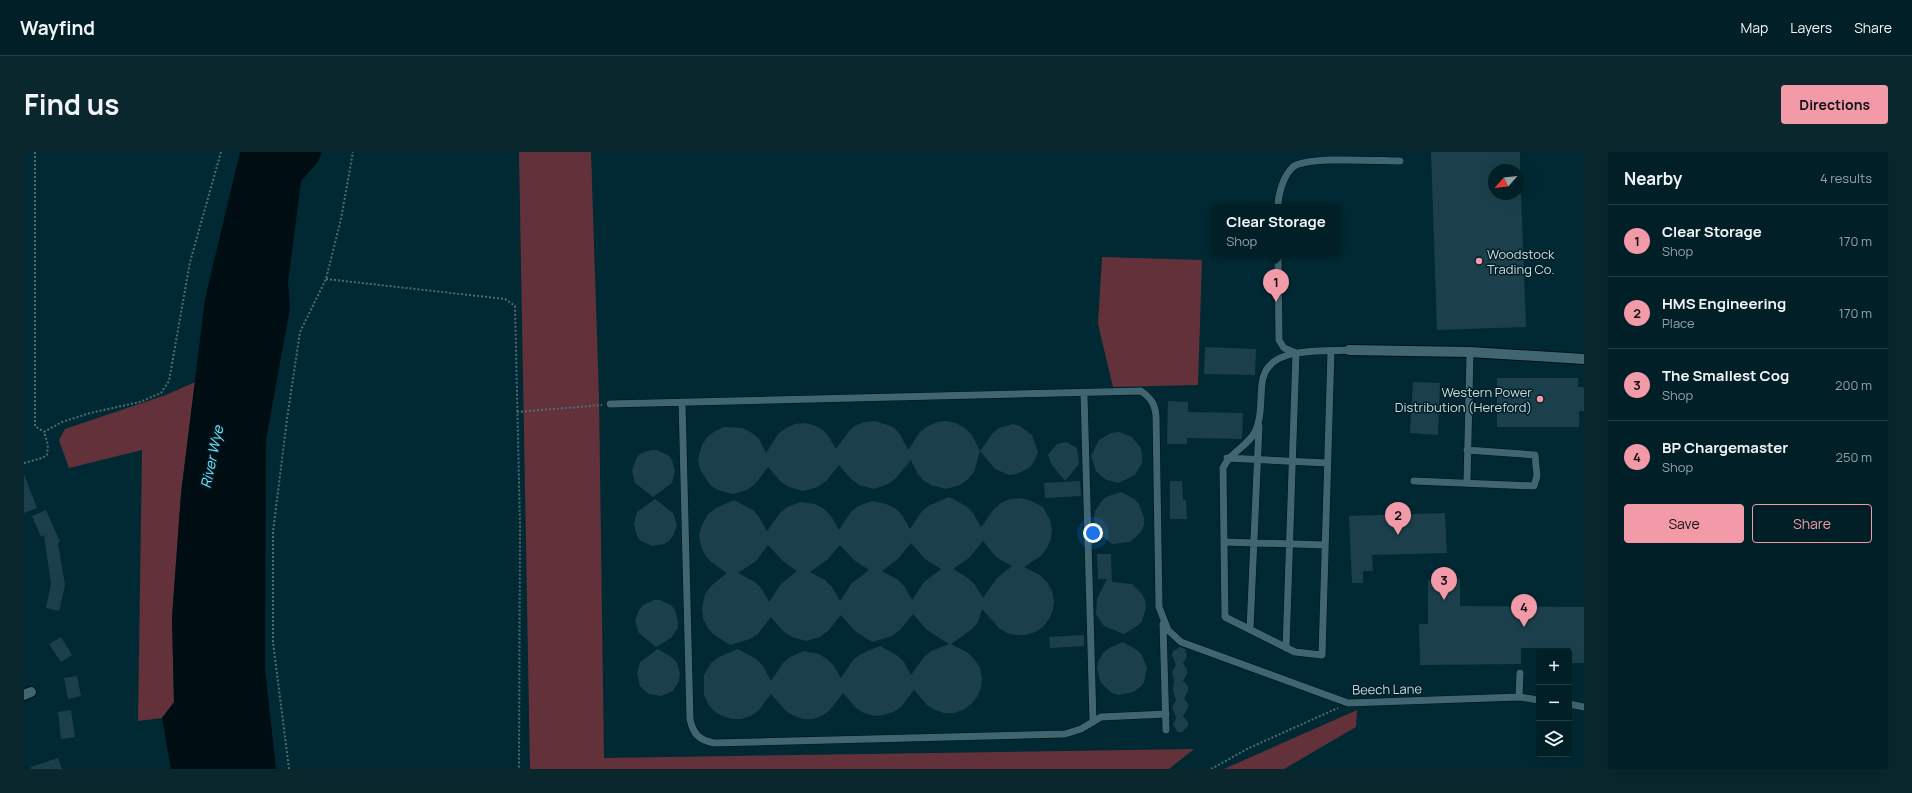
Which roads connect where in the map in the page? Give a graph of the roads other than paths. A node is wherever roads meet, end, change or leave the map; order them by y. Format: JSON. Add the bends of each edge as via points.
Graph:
{"nodes":[{"id":1,"x":1400,"y":161,"type":"dead end"},
{"id":2,"x":1278,"y":204,"type":"edge"},
{"id":3,"x":1278,"y":256,"type":"edge"},
{"id":4,"x":1349,"y":350,"type":"joint"},
{"id":5,"x":1331,"y":351,"type":"junction"},
{"id":6,"x":1470,"y":352,"type":"junction"},
{"id":7,"x":1296,"y":353,"type":"junction"},
{"id":8,"x":1584,"y":359,"type":"edge"},
{"id":9,"x":1084,"y":394,"type":"junction"},
{"id":10,"x":682,"y":402,"type":"junction"},
{"id":11,"x":610,"y":404,"type":"road end"},
{"id":12,"x":1260,"y":417,"type":"junction"},
{"id":13,"x":1467,"y":450,"type":"junction"},
{"id":14,"x":1227,"y":458,"type":"junction"},
{"id":15,"x":1258,"y":460,"type":"junction"},
{"id":16,"x":1292,"y":461,"type":"junction"},
{"id":17,"x":1327,"y":463,"type":"junction"},
{"id":18,"x":1414,"y":481,"type":"dead end"},
{"id":19,"x":1467,"y":483,"type":"junction"},
{"id":20,"x":1224,"y":542,"type":"junction"},
{"id":21,"x":1254,"y":543,"type":"junction"},
{"id":22,"x":1290,"y":544,"type":"junction"},
{"id":23,"x":1325,"y":545,"type":"junction"},
{"id":24,"x":1163,"y":622,"type":"junction"},
{"id":25,"x":1250,"y":629,"type":"junction"},
{"id":26,"x":1286,"y":648,"type":"junction"},
{"id":27,"x":1520,"y":673,"type":"dead end"},
{"id":28,"x":1519,"y":697,"type":"junction"},
{"id":29,"x":1536,"y":700,"type":"edge"},
{"id":30,"x":1572,"y":705,"type":"edge"},
{"id":31,"x":1584,"y":707,"type":"edge"},
{"id":32,"x":1166,"y":714,"type":"junction"},
{"id":33,"x":1092,"y":722,"type":"junction"},
{"id":34,"x":1166,"y":730,"type":"dead end"}],
"edges":[{"from":1,"to":2,"type":"lane","via":[[1308,161],[1293,167],[1284,181]]},
{"from":3,"to":7,"type":"lane","via":[[1279,340],[1284,348]]},
{"from":4,"to":5,"type":"lane"},
{"from":4,"to":6,"type":"street"},
{"from":5,"to":7,"type":"lane"},
{"from":5,"to":17,"type":"lane"},
{"from":6,"to":8,"type":"street"},
{"from":6,"to":13,"type":"lane"},
{"from":7,"to":12,"type":"lane","via":[[1284,355],[1266,369],[1262,382]]},
{"from":7,"to":16,"type":"lane"},
{"from":9,"to":10,"type":"lane"},
{"from":9,"to":24,"type":"lane","via":[[1141,392],[1155,405],[1159,608]]},
{"from":9,"to":33,"type":"lane"},
{"from":10,"to":11,"type":"lane"},
{"from":10,"to":33,"type":"lane","via":[[690,719],[692,728],[700,739],[714,743],[1066,734],[1082,729]]},
{"from":12,"to":14,"type":"lane","via":[[1255,432],[1247,443]]},
{"from":12,"to":15,"type":"lane"},
{"from":13,"to":19,"type":"lane"},
{"from":13,"to":19,"type":"lane","via":[[1535,455],[1537,476],[1534,486]]},
{"from":14,"to":15,"type":"lane"},
{"from":14,"to":20,"type":"lane","via":[[1223,468]]},
{"from":15,"to":16,"type":"lane"},
{"from":15,"to":21,"type":"lane"},
{"from":16,"to":17,"type":"lane"},
{"from":16,"to":22,"type":"lane"},
{"from":17,"to":23,"type":"lane"},
{"from":18,"to":19,"type":"lane"},
{"from":20,"to":21,"type":"lane"},
{"from":20,"to":25,"type":"lane","via":[[1225,617]]},
{"from":21,"to":22,"type":"lane"},
{"from":21,"to":25,"type":"lane"},
{"from":22,"to":23,"type":"lane"},
{"from":22,"to":26,"type":"lane"},
{"from":23,"to":26,"type":"lane","via":[[1322,656]]},
{"from":24,"to":28,"type":"lane","name":"Beech Lane","via":[[1181,642],[1348,703]]},
{"from":24,"to":32,"type":"lane"},
{"from":25,"to":26,"type":"lane"},
{"from":27,"to":28,"type":"lane"},
{"from":28,"to":29,"type":"lane","name":"Beech Lane"},
{"from":30,"to":31,"type":"lane"},
{"from":32,"to":33,"type":"lane","via":[[1101,717]]},
{"from":32,"to":34,"type":"lane"}]}
